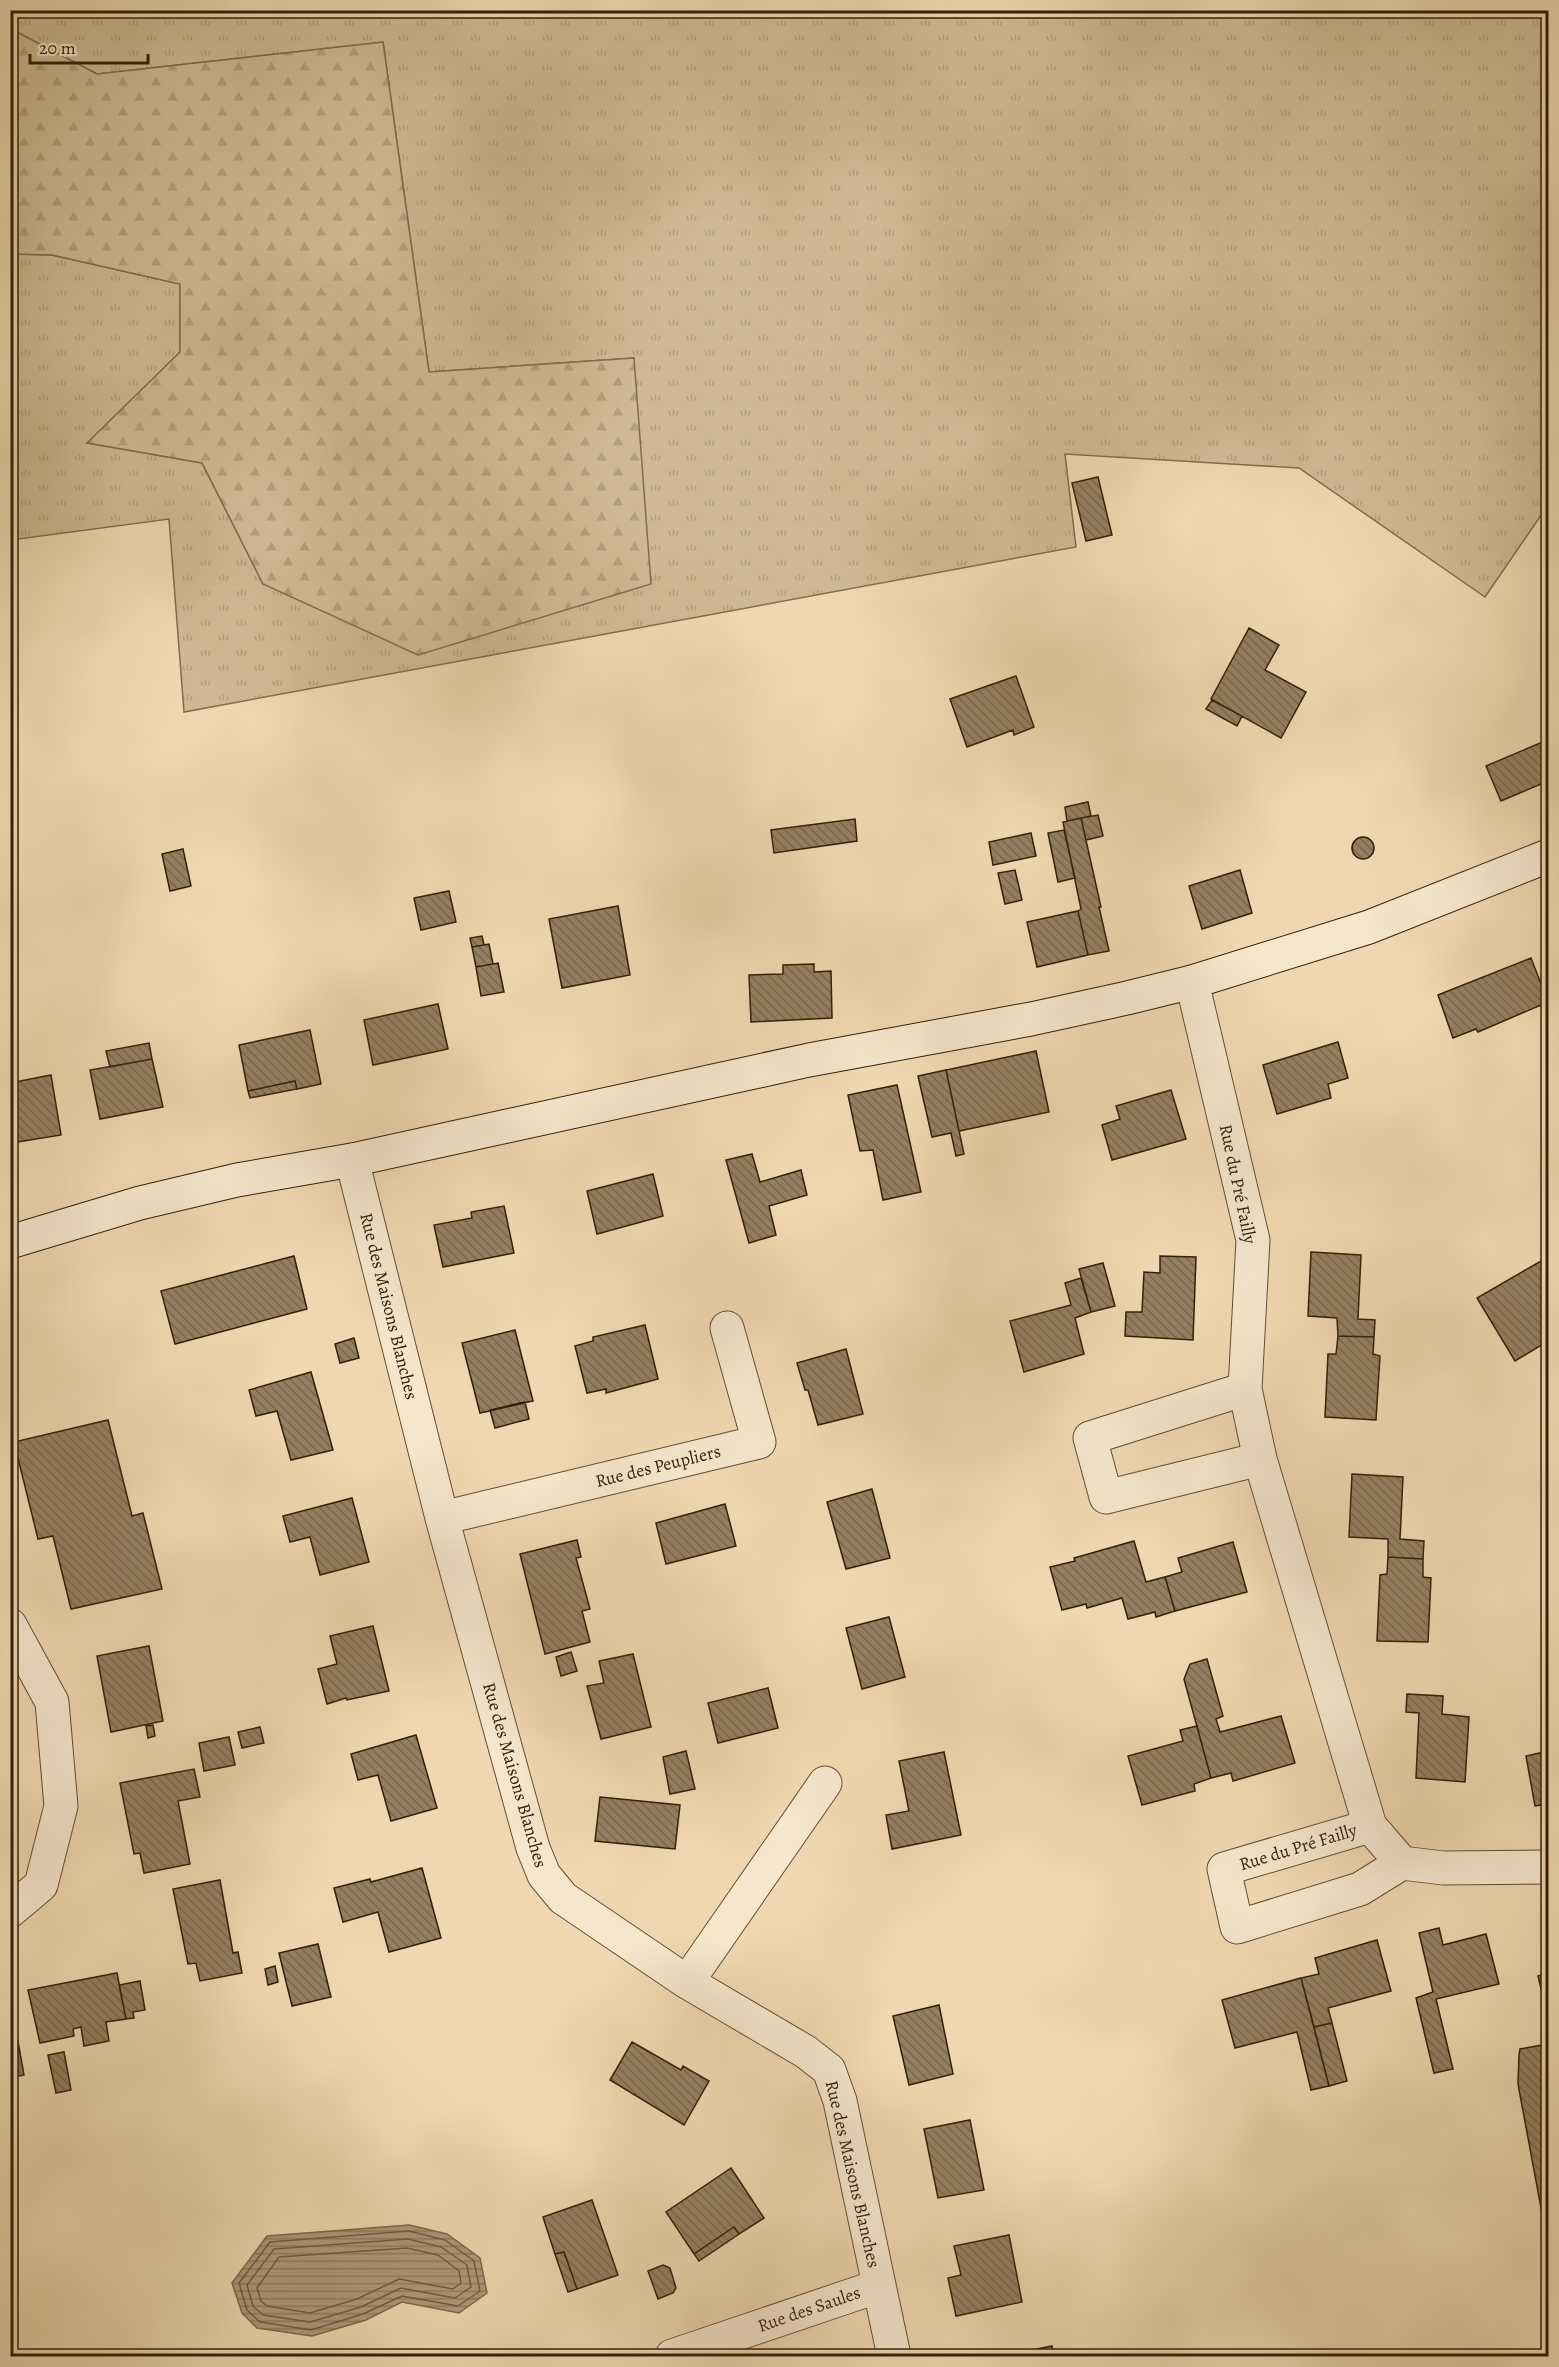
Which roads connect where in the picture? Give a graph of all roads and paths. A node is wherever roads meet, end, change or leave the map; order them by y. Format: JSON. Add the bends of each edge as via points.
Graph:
{"nodes":[{"id":1,"x":1548,"y":856,"type":"edge"},
{"id":2,"x":1192,"y":982,"type":"junction"},
{"id":3,"x":352,"y":1160,"type":"junction"},
{"id":4,"x":10,"y":1242,"type":"edge"},
{"id":5,"x":727,"y":1328,"type":"dead end"},
{"id":6,"x":1245,"y":1389,"type":"junction"},
{"id":7,"x":1260,"y":1459,"type":"junction"},
{"id":8,"x":442,"y":1518,"type":"junction"},
{"id":9,"x":10,"y":1625,"type":"edge"},
{"id":10,"x":825,"y":1783,"type":"dead end"},
{"id":11,"x":1370,"y":1826,"type":"junction"},
{"id":12,"x":1402,"y":1863,"type":"junction"},
{"id":13,"x":1548,"y":1867,"type":"edge"},
{"id":14,"x":10,"y":1911,"type":"edge"},
{"id":15,"x":687,"y":1982,"type":"junction"},
{"id":16,"x":879,"y":2286,"type":"junction"},
{"id":17,"x":672,"y":2356,"type":"edge"},
{"id":18,"x":894,"y":2356,"type":"edge"}],
"edges":[{"from":1,"to":2,"type":"street","via":[[1369,927]]},
{"from":2,"to":3,"type":"street"},
{"from":2,"to":6,"type":"street","name":"Rue du Pré Failly","via":[[1253,1240]]},
{"from":3,"to":4,"type":"street","via":[[237,1180],[140,1203]]},
{"from":3,"to":8,"type":"street","name":"Rue des Maisons Blanches"},
{"from":5,"to":8,"type":"street","name":"Rue des Peupliers","via":[[759,1442]]},
{"from":6,"to":7,"type":"street","name":"Rue du Pré Failly"},
{"from":6,"to":7,"type":"street","via":[[1090,1438],[1106,1497]]},
{"from":7,"to":11,"type":"street","name":"Rue du Pré Failly"},
{"from":8,"to":15,"type":"street","name":"Rue des Maisons Blanches","via":[[532,1848],[544,1875],[563,1898]]},
{"from":9,"to":14,"type":"street","via":[[52,1702],[61,1806],[41,1885]]},
{"from":10,"to":15,"type":"street"},
{"from":11,"to":12,"type":"street","name":"Rue du Pré Failly"},
{"from":11,"to":12,"type":"street","name":"Rue du Pré Failly","via":[[1224,1869],[1237,1927],[1360,1889]]},
{"from":12,"to":13,"type":"street","via":[[1443,1868]]},
{"from":15,"to":16,"type":"street","name":"Rue des Maisons Blanches","via":[[806,2052],[829,2070],[840,2101]]},
{"from":16,"to":17,"type":"street","name":"Rue des Saules"},
{"from":16,"to":18,"type":"street","name":"Rue des Maisons Blanches"}]}
